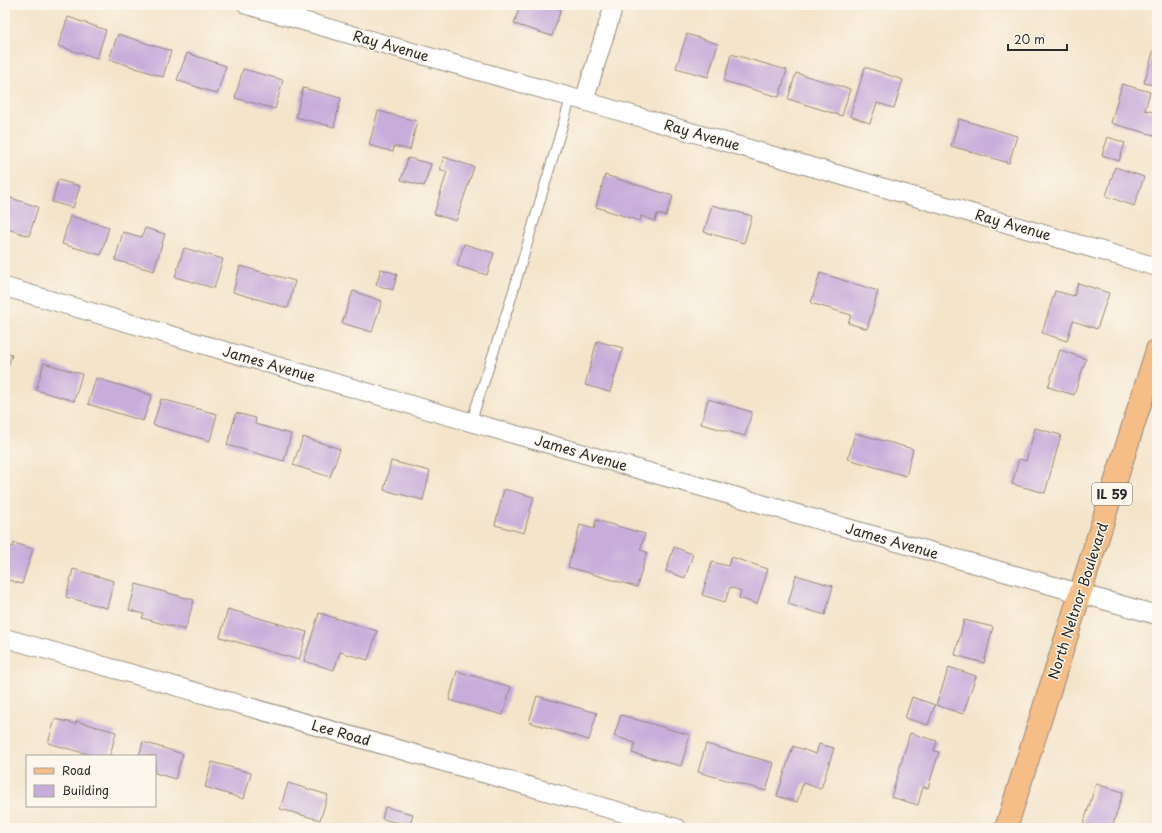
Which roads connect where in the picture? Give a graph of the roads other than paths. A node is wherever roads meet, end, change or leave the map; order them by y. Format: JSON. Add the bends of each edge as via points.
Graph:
{"nodes":[{"id":1,"x":247,"y":5,"type":"edge"},
{"id":2,"x":614,"y":5,"type":"edge"},
{"id":3,"x":578,"y":99,"type":"junction"},
{"id":4,"x":1157,"y":267,"type":"edge"},
{"id":5,"x":5,"y":287,"type":"edge"},
{"id":6,"x":1157,"y":350,"type":"edge"},
{"id":7,"x":471,"y":422,"type":"junction"},
{"id":8,"x":1080,"y":594,"type":"junction"},
{"id":9,"x":1157,"y":615,"type":"edge"},
{"id":10,"x":5,"y":638,"type":"edge"},
{"id":11,"x":677,"y":828,"type":"edge"},
{"id":12,"x":1006,"y":828,"type":"edge"}],
"edges":[{"from":1,"to":3,"type":"street","name":"Ray Avenue"},
{"from":2,"to":3,"type":"street"},
{"from":3,"to":4,"type":"street","name":"Ray Avenue"},
{"from":3,"to":7,"type":"lane"},
{"from":5,"to":7,"type":"street","name":"James Avenue"},
{"from":6,"to":8,"type":"main road","name":"North Neltnor Boulevard","number":"IL 59"},
{"from":7,"to":8,"type":"street","name":"James Avenue"},
{"from":8,"to":9,"type":"street","name":"James Avenue"},
{"from":8,"to":12,"type":"main road","name":"North Neltnor Boulevard","number":"IL 59"},
{"from":10,"to":11,"type":"street","name":"Lee Road"}]}
